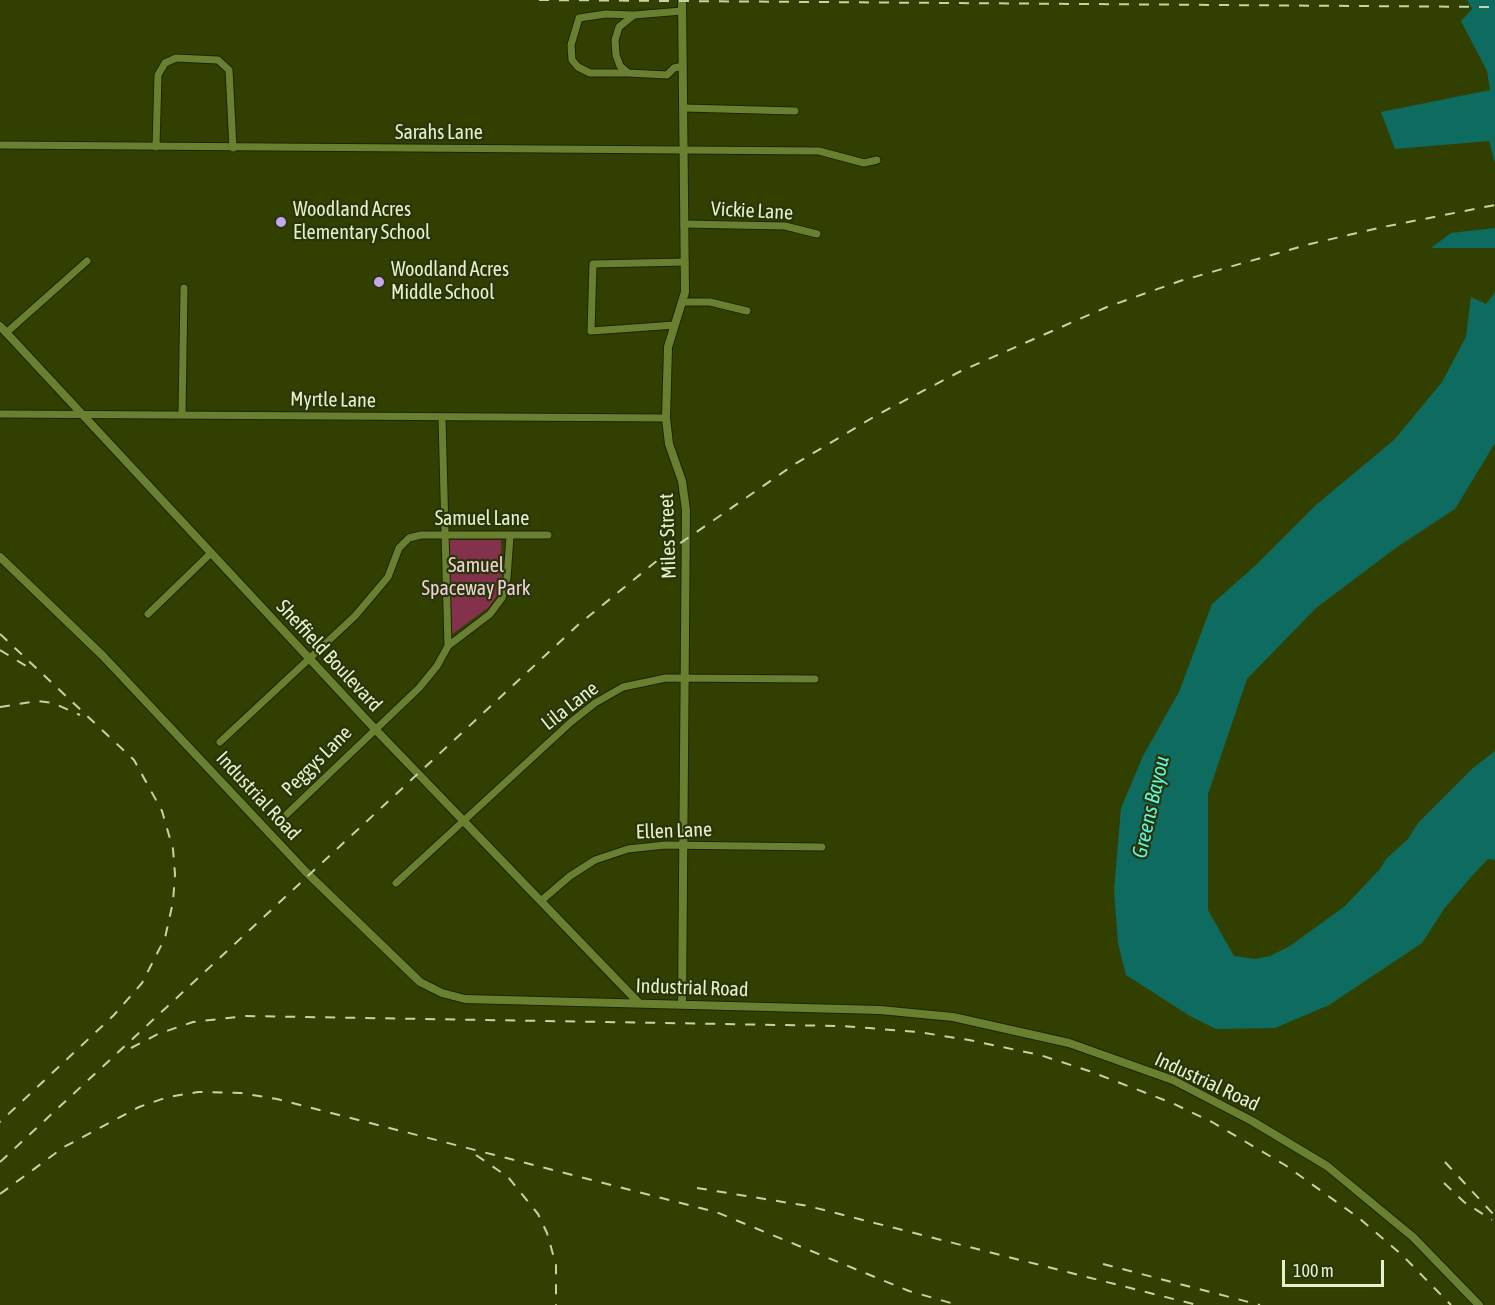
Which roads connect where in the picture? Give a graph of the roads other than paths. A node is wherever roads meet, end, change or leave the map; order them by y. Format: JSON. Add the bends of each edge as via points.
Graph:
{"nodes":[{"id":1,"x":682,"y":0,"type":"edge"},
{"id":2,"x":682,"y":11,"type":"junction"},
{"id":3,"x":634,"y":15,"type":"junction"},
{"id":4,"x":683,"y":66,"type":"junction"},
{"id":5,"x":628,"y":73,"type":"junction"},
{"id":6,"x":684,"y":108,"type":"junction"},
{"id":7,"x":795,"y":111,"type":"dead end"},
{"id":8,"x":0,"y":145,"type":"edge"},
{"id":9,"x":156,"y":147,"type":"junction"},
{"id":10,"x":233,"y":148,"type":"junction"},
{"id":11,"x":684,"y":150,"type":"junction"},
{"id":12,"x":877,"y":160,"type":"dead end"},
{"id":13,"x":684,"y":224,"type":"junction"},
{"id":14,"x":817,"y":234,"type":"dead end"},
{"id":15,"x":87,"y":261,"type":"dead end"},
{"id":16,"x":685,"y":262,"type":"junction"},
{"id":17,"x":184,"y":288,"type":"dead end"},
{"id":18,"x":684,"y":302,"type":"junction"},
{"id":19,"x":747,"y":311,"type":"dead end"},
{"id":20,"x":675,"y":325,"type":"junction"},
{"id":21,"x":3,"y":330,"type":"edge"},
{"id":22,"x":0,"y":414,"type":"edge"},
{"id":23,"x":80,"y":414,"type":"junction"},
{"id":24,"x":182,"y":414,"type":"junction"},
{"id":25,"x":442,"y":418,"type":"junction"},
{"id":26,"x":666,"y":418,"type":"junction"},
{"id":27,"x":446,"y":535,"type":"junction"},
{"id":28,"x":548,"y":535,"type":"dead end"},
{"id":29,"x":510,"y":536,"type":"junction"},
{"id":30,"x":210,"y":554,"type":"junction"},
{"id":31,"x":0,"y":557,"type":"edge"},
{"id":32,"x":148,"y":614,"type":"dead end"},
{"id":33,"x":448,"y":646,"type":"junction"},
{"id":34,"x":311,"y":657,"type":"junction"},
{"id":35,"x":684,"y":677,"type":"junction"},
{"id":36,"x":815,"y":679,"type":"dead end"},
{"id":37,"x":374,"y":728,"type":"junction"},
{"id":38,"x":220,"y":742,"type":"dead end"},
{"id":39,"x":287,"y":814,"type":"dead end"},
{"id":40,"x":463,"y":822,"type":"junction"},
{"id":41,"x":684,"y":846,"type":"junction"},
{"id":42,"x":822,"y":847,"type":"dead end"},
{"id":43,"x":396,"y":883,"type":"dead end"},
{"id":44,"x":542,"y":900,"type":"junction"},
{"id":45,"x":639,"y":1003,"type":"junction"},
{"id":46,"x":682,"y":1004,"type":"junction"},
{"id":47,"x":1479,"y":1305,"type":"edge"}],
"edges":[{"from":1,"to":2,"type":"street","name":"Miles Street"},
{"from":2,"to":3,"type":"street"},
{"from":2,"to":4,"type":"street","name":"Miles Street"},
{"from":3,"to":5,"type":"street","via":[[619,27],[615,40],[620,66]]},
{"from":3,"to":5,"type":"street","via":[[579,18],[571,45],[572,60],[590,73]]},
{"from":4,"to":5,"type":"street","via":[[667,75]]},
{"from":4,"to":6,"type":"street","name":"Miles Street"},
{"from":6,"to":7,"type":"street"},
{"from":6,"to":11,"type":"street","name":"Miles Street"},
{"from":8,"to":9,"type":"street","name":"Sarahs Lane"},
{"from":9,"to":10,"type":"street","name":"Sarahs Lane"},
{"from":9,"to":10,"type":"street","via":[[158,75],[165,63],[176,58],[218,60],[230,70]]},
{"from":10,"to":11,"type":"street","name":"Sarahs Lane"},
{"from":11,"to":12,"type":"street","name":"Sarahs Lane","via":[[819,151],[864,163]]},
{"from":11,"to":13,"type":"street","name":"Miles Street"},
{"from":13,"to":14,"type":"street","name":"Vickie Lane","via":[[785,226]]},
{"from":13,"to":16,"type":"street","name":"Miles Street"},
{"from":15,"to":21,"type":"street"},
{"from":16,"to":18,"type":"street","name":"Miles Street"},
{"from":16,"to":20,"type":"street","via":[[593,264],[591,331]]},
{"from":17,"to":24,"type":"street"},
{"from":18,"to":19,"type":"street","via":[[710,302]]},
{"from":18,"to":20,"type":"street","name":"Miles Street"},
{"from":20,"to":26,"type":"street","name":"Miles Street","via":[[668,347]]},
{"from":21,"to":23,"type":"street","name":"Sheffield Boulevard"},
{"from":22,"to":23,"type":"street","name":"Myrtle Lane"},
{"from":23,"to":24,"type":"street","name":"Myrtle Lane"},
{"from":23,"to":30,"type":"street","name":"Sheffield Boulevard"},
{"from":24,"to":25,"type":"street","name":"Myrtle Lane"},
{"from":25,"to":26,"type":"street","name":"Myrtle Lane"},
{"from":25,"to":27,"type":"street"},
{"from":26,"to":35,"type":"street","name":"Miles Street","via":[[669,444],[685,499]]},
{"from":27,"to":29,"type":"street","name":"Samuel Lane"},
{"from":27,"to":33,"type":"street"},
{"from":27,"to":34,"type":"street","name":"Samuel Lane","via":[[409,538],[399,548],[388,577],[377,591]]},
{"from":28,"to":29,"type":"street","name":"Samuel Lane"},
{"from":29,"to":33,"type":"street","name":"Peggys Lane","via":[[502,598],[490,614]]},
{"from":30,"to":32,"type":"street"},
{"from":30,"to":34,"type":"street","name":"Sheffield Boulevard"},
{"from":31,"to":45,"type":"street","name":"Industrial Road","via":[[103,656],[305,871],[420,982],[465,999]]},
{"from":33,"to":37,"type":"street","name":"Peggys Lane","via":[[419,688]]},
{"from":34,"to":37,"type":"street","name":"Sheffield Boulevard"},
{"from":34,"to":38,"type":"street","name":"Samuel Lane"},
{"from":35,"to":36,"type":"street","name":"Lila Lane"},
{"from":35,"to":40,"type":"street","name":"Lila Lane","via":[[623,687],[595,703]]},
{"from":35,"to":41,"type":"street","name":"Miles Street"},
{"from":37,"to":39,"type":"street","name":"Peggys Lane"},
{"from":37,"to":40,"type":"street","name":"Sheffield Boulevard"},
{"from":40,"to":43,"type":"street","name":"Lila Lane"},
{"from":40,"to":44,"type":"street","name":"Sheffield Boulevard"},
{"from":41,"to":42,"type":"street","name":"Ellen Lane"},
{"from":41,"to":44,"type":"street","name":"Ellen Lane","via":[[628,849],[594,860]]},
{"from":41,"to":46,"type":"street","name":"Miles Street"},
{"from":44,"to":45,"type":"street","name":"Sheffield Boulevard"},
{"from":45,"to":46,"type":"street","name":"Industrial Road"},
{"from":46,"to":47,"type":"street","name":"Industrial Road","via":[[880,1010],[953,1017],[1070,1043],[1173,1080],[1327,1166],[1413,1237]]}]}
